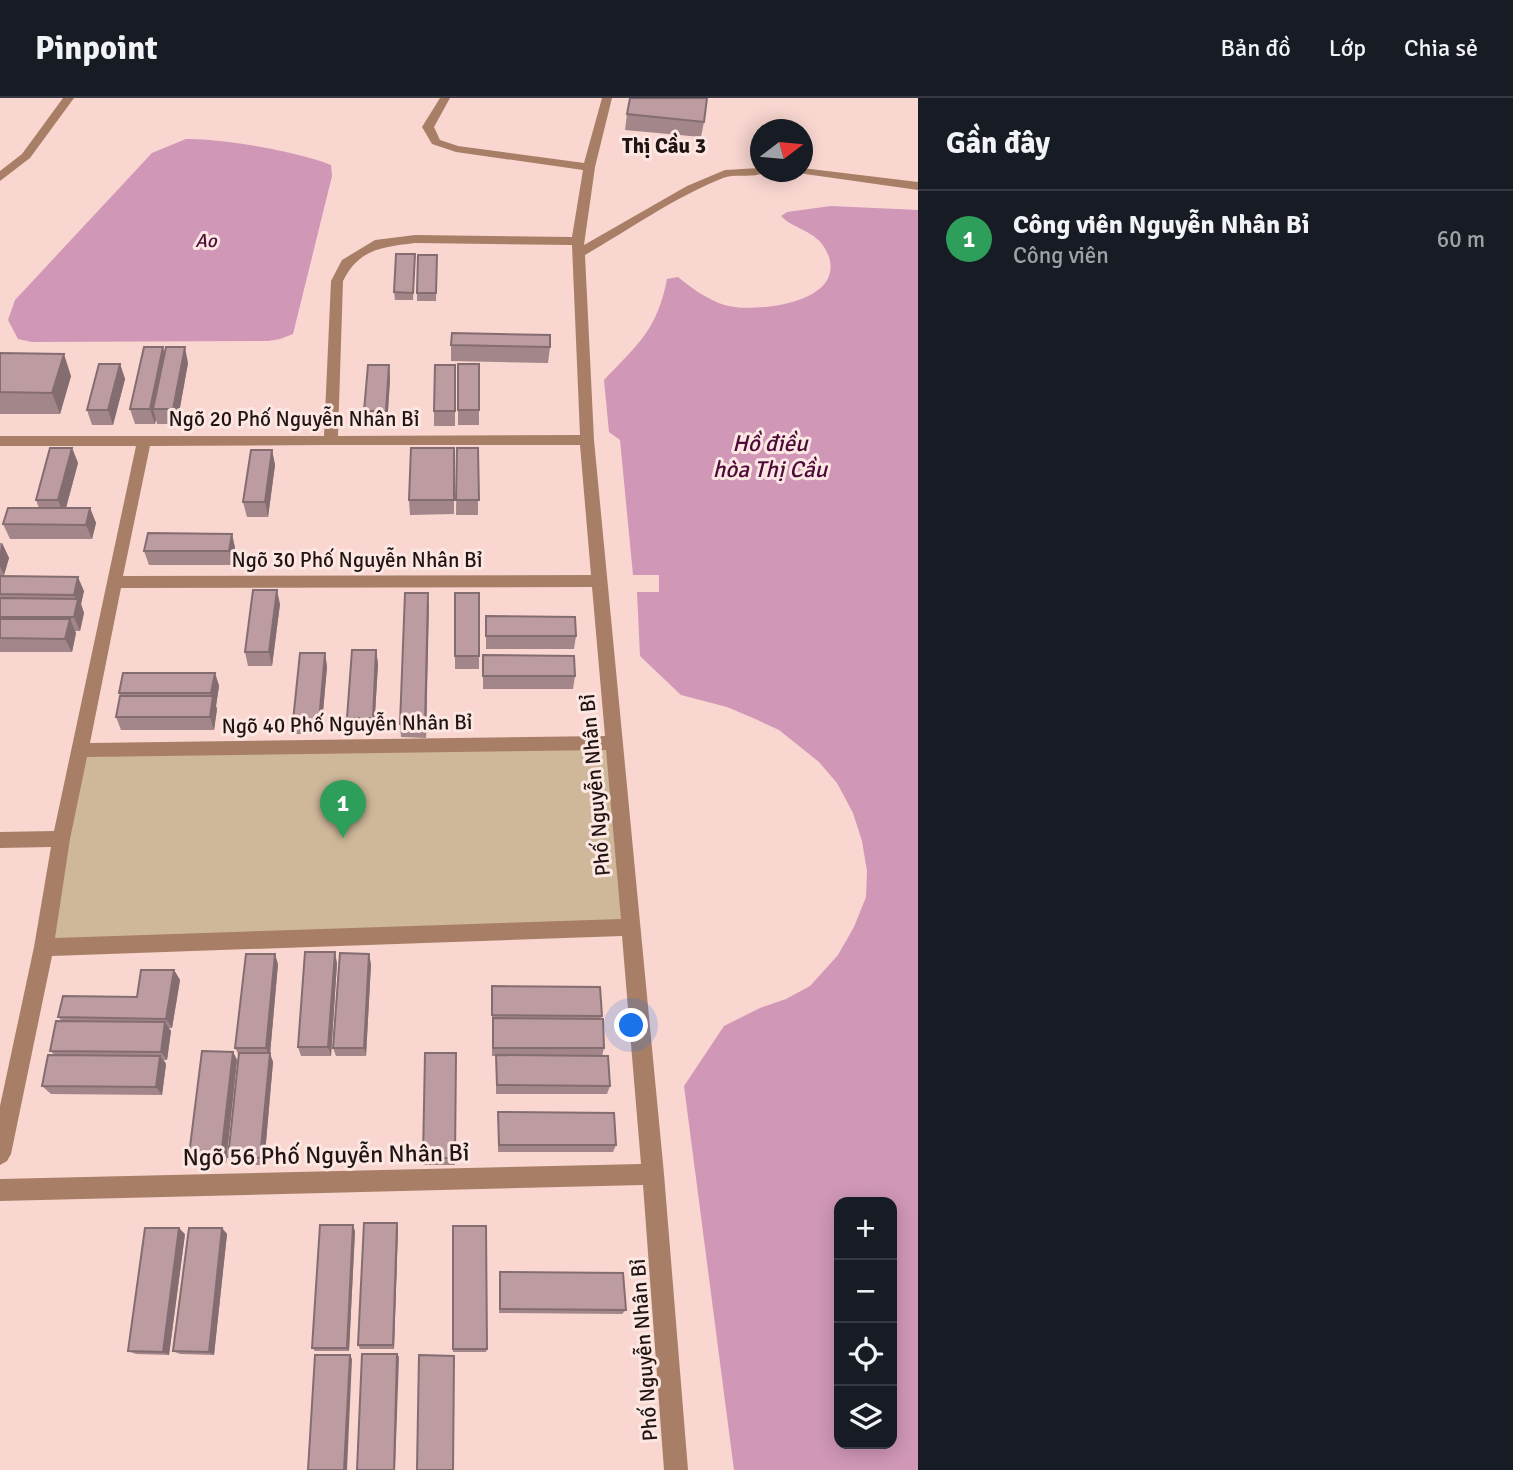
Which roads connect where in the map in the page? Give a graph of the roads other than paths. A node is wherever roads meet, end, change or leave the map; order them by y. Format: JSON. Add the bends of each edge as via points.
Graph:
{"nodes":[{"id":1,"x":69,"y":98,"type":"edge"},
{"id":2,"x":445,"y":98,"type":"edge"},
{"id":3,"x":607,"y":98,"type":"edge"},
{"id":4,"x":589,"y":167,"type":"junction"},
{"id":5,"x":750,"y":172,"type":"edge"},
{"id":6,"x":813,"y":172,"type":"edge"},
{"id":7,"x":0,"y":177,"type":"edge"},
{"id":8,"x":918,"y":186,"type":"edge"},
{"id":9,"x":578,"y":248,"type":"junction"},
{"id":10,"x":144,"y":440,"type":"junction"},
{"id":11,"x":587,"y":440,"type":"junction"},
{"id":12,"x":0,"y":441,"type":"edge"},
{"id":13,"x":331,"y":442,"type":"junction"},
{"id":14,"x":600,"y":581,"type":"junction"},
{"id":15,"x":114,"y":582,"type":"junction"},
{"id":16,"x":614,"y":743,"type":"junction"},
{"id":17,"x":80,"y":750,"type":"junction"},
{"id":18,"x":61,"y":839,"type":"junction"},
{"id":19,"x":0,"y":840,"type":"edge"},
{"id":20,"x":630,"y":927,"type":"junction"},
{"id":21,"x":44,"y":947,"type":"junction"},
{"id":22,"x":0,"y":1154,"type":"edge"},
{"id":23,"x":653,"y":1174,"type":"junction"},
{"id":24,"x":0,"y":1190,"type":"edge"},
{"id":25,"x":676,"y":1470,"type":"edge"}],
"edges":[{"from":1,"to":7,"type":"street","via":[[26,156]]},
{"from":2,"to":4,"type":"street","via":[[428,127],[436,142],[456,149]]},
{"from":3,"to":4,"type":"street","name":"Phố Nguyễn Nhân Bỉ"},
{"from":4,"to":9,"type":"street","name":"Phố Nguyễn Nhân Bỉ"},
{"from":5,"to":9,"type":"street","via":[[725,173],[691,188]]},
{"from":6,"to":8,"type":"street"},
{"from":9,"to":11,"type":"street","name":"Phố Nguyễn Nhân Bỉ"},
{"from":9,"to":13,"type":"street","via":[[415,239],[374,244],[346,263],[337,281]]},
{"from":10,"to":12,"type":"street","name":"Ngõ 20 Phố Nguyễn Nhân Bỉ"},
{"from":10,"to":13,"type":"street","name":"Ngõ 20 Phố Nguyễn Nhân Bỉ"},
{"from":10,"to":15,"type":"street"},
{"from":11,"to":13,"type":"street","name":"Ngõ 20 Phố Nguyễn Nhân Bỉ"},
{"from":11,"to":14,"type":"street","name":"Phố Nguyễn Nhân Bỉ"},
{"from":14,"to":15,"type":"street","name":"Ngõ 30 Phố Nguyễn Nhân Bỉ"},
{"from":14,"to":16,"type":"street","name":"Phố Nguyễn Nhân Bỉ"},
{"from":15,"to":17,"type":"street"},
{"from":16,"to":17,"type":"street","name":"Ngõ 40 Phố Nguyễn Nhân Bỉ"},
{"from":16,"to":20,"type":"street","name":"Phố Nguyễn Nhân Bỉ"},
{"from":17,"to":18,"type":"street"},
{"from":18,"to":19,"type":"street"},
{"from":18,"to":21,"type":"street"},
{"from":20,"to":21,"type":"street"},
{"from":20,"to":23,"type":"street","name":"Phố Nguyễn Nhân Bỉ"},
{"from":21,"to":22,"type":"street"},
{"from":23,"to":24,"type":"street","name":"Ngõ 56 Phố Nguyễn Nhân Bỉ"},
{"from":23,"to":25,"type":"street","name":"Phố Nguyễn Nhân Bỉ"}]}
